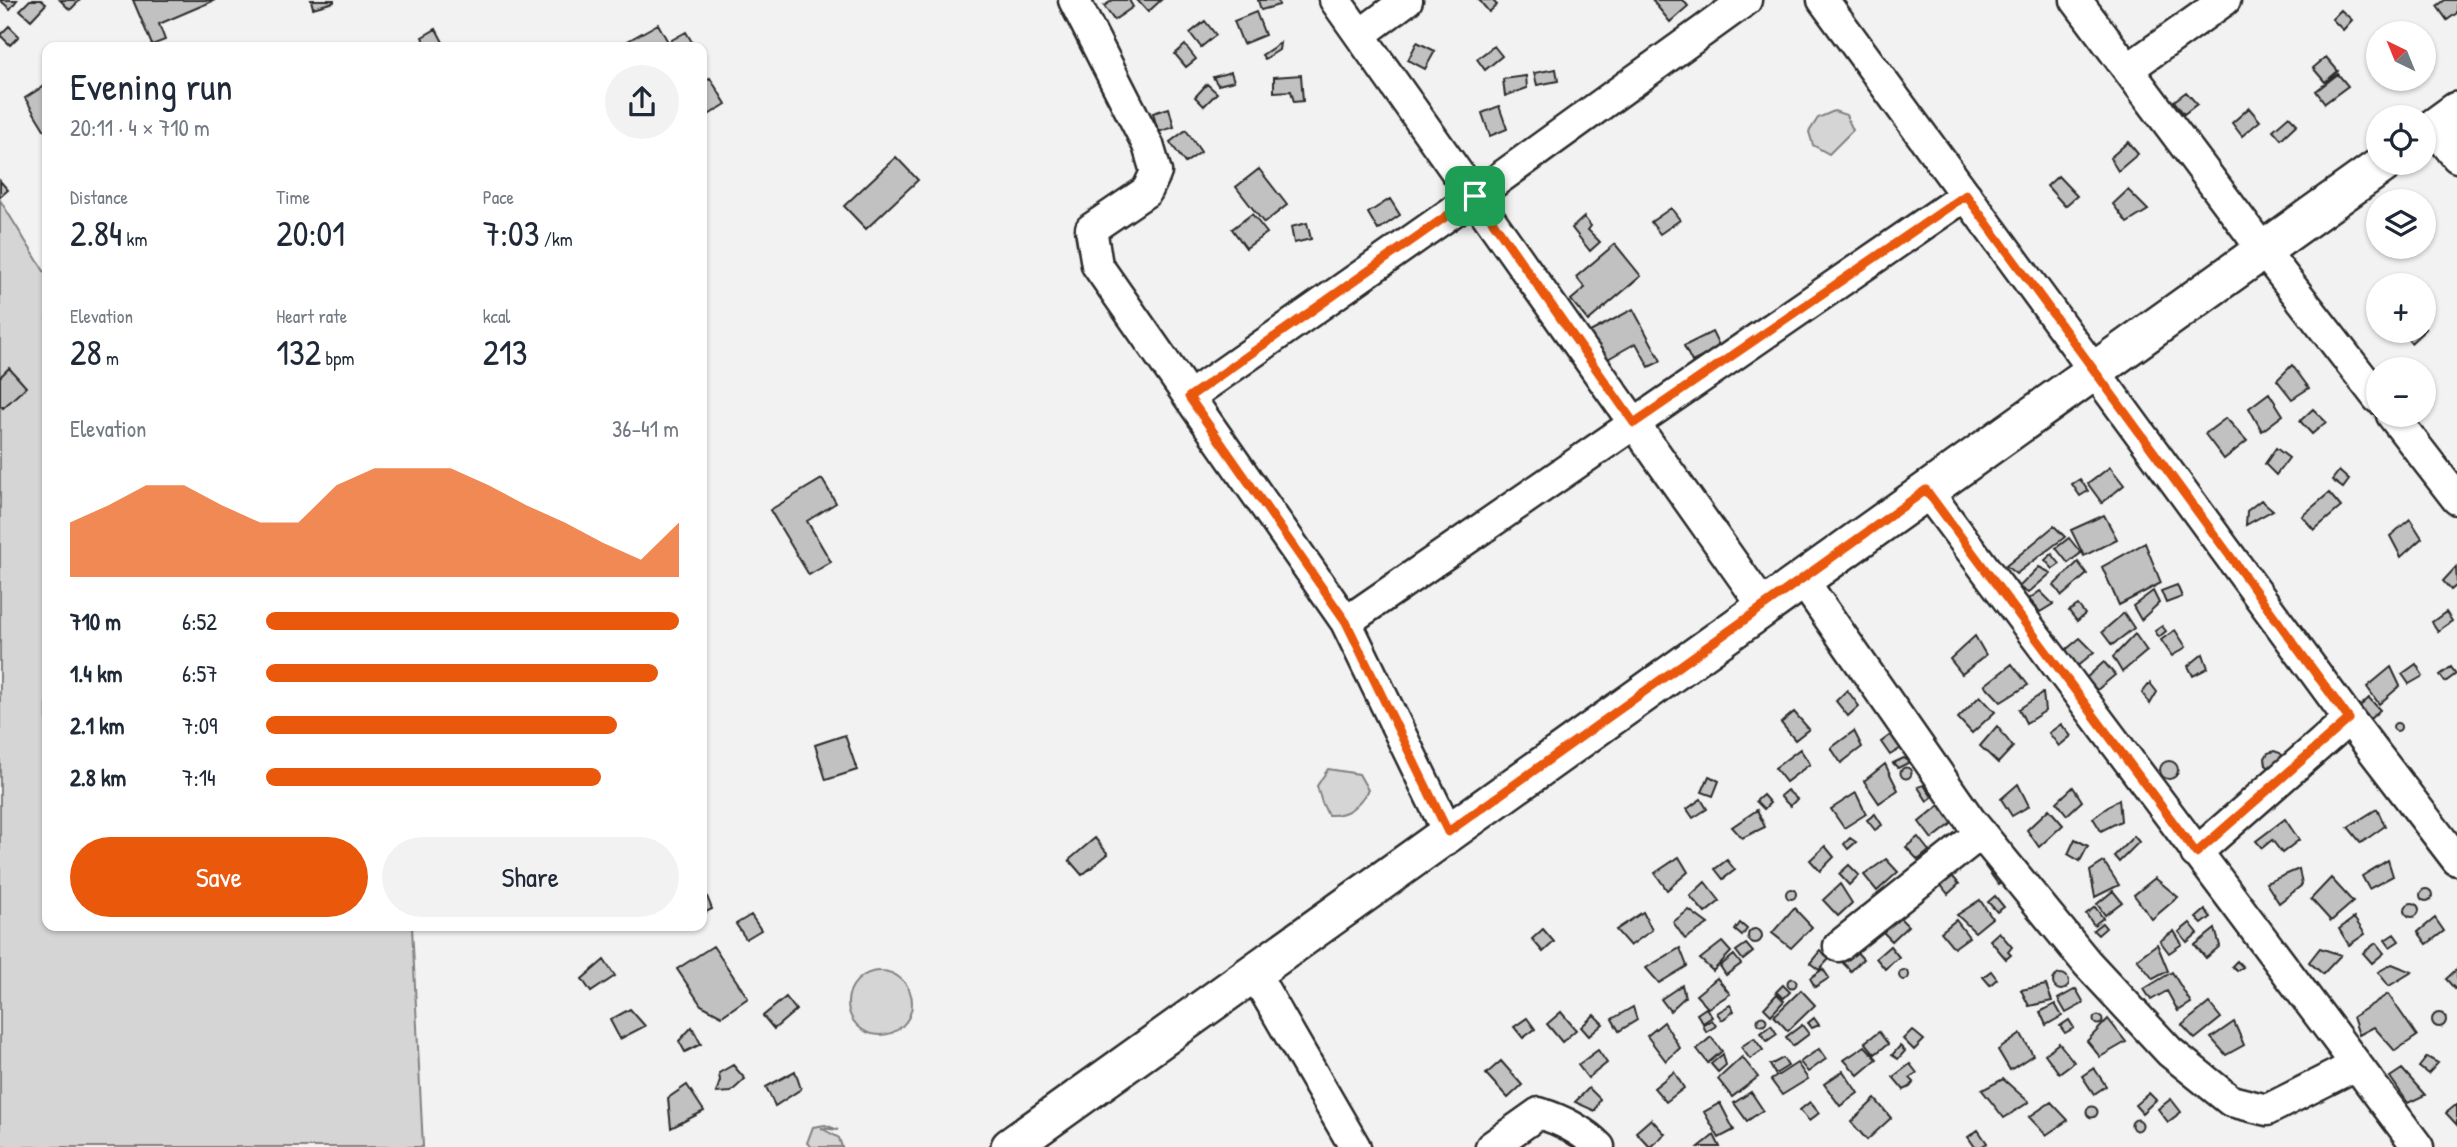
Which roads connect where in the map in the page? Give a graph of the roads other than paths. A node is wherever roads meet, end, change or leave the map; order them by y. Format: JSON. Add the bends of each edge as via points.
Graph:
{"nodes":[{"id":1,"x":1074,"y":0,"type":"edge"},
{"id":2,"x":1335,"y":0,"type":"edge"},
{"id":3,"x":1408,"y":0,"type":"edge"},
{"id":4,"x":1746,"y":0,"type":"edge"},
{"id":5,"x":1823,"y":0,"type":"edge"},
{"id":6,"x":2076,"y":0,"type":"edge"},
{"id":7,"x":2225,"y":0,"type":"edge"},
{"id":8,"x":1361,"y":34,"type":"junction"},
{"id":9,"x":2128,"y":69,"type":"junction"},
{"id":10,"x":2438,"y":125,"type":"edge"},
{"id":11,"x":2457,"y":157,"type":"edge"},
{"id":12,"x":2368,"y":175,"type":"edge"},
{"id":13,"x":1966,"y":195,"type":"junction"},
{"id":14,"x":1475,"y":196,"type":"junction"},
{"id":15,"x":2263,"y":250,"type":"junction"},
{"id":16,"x":2094,"y":370,"type":"junction"},
{"id":17,"x":2366,"y":383,"type":"edge"},
{"id":18,"x":1189,"y":397,"type":"junction"},
{"id":19,"x":1634,"y":423,"type":"junction"},
{"id":20,"x":2401,"y":427,"type":"edge"},
{"id":21,"x":1926,"y":490,"type":"junction"},
{"id":22,"x":2457,"y":499,"type":"edge"},
{"id":23,"x":1802,"y":579,"type":"junction"},
{"id":24,"x":1764,"y":607,"type":"junction"},
{"id":25,"x":1346,"y":622,"type":"junction"},
{"id":26,"x":2349,"y":719,"type":"junction"},
{"id":27,"x":1448,"y":832,"type":"junction"},
{"id":28,"x":1981,"y":833,"type":"junction"},
{"id":29,"x":2196,"y":853,"type":"junction"},
{"id":30,"x":2457,"y":860,"type":"edge"},
{"id":31,"x":1839,"y":946,"type":"dead end"},
{"id":32,"x":1253,"y":971,"type":"junction"},
{"id":33,"x":2356,"y":1065,"type":"junction"},
{"id":34,"x":1010,"y":1147,"type":"edge"},
{"id":35,"x":1355,"y":1147,"type":"edge"},
{"id":36,"x":1490,"y":1147,"type":"edge"},
{"id":37,"x":1599,"y":1147,"type":"edge"},
{"id":38,"x":2418,"y":1147,"type":"edge"}],
"edges":[{"from":1,"to":18,"type":"street","via":[[1148,145],[1156,172],[1147,191],[1091,229],[1097,265]]},
{"from":2,"to":8,"type":"street"},
{"from":3,"to":8,"type":"street"},
{"from":4,"to":14,"type":"street"},
{"from":5,"to":13,"type":"street"},
{"from":6,"to":9,"type":"street"},
{"from":7,"to":9,"type":"street"},
{"from":8,"to":14,"type":"street"},
{"from":9,"to":15,"type":"street"},
{"from":10,"to":11,"type":"street"},
{"from":12,"to":15,"type":"street"},
{"from":13,"to":16,"type":"street"},
{"from":13,"to":19,"type":"street"},
{"from":14,"to":18,"type":"street"},
{"from":14,"to":19,"type":"street"},
{"from":15,"to":16,"type":"street"},
{"from":15,"to":17,"type":"street"},
{"from":16,"to":21,"type":"street"},
{"from":16,"to":26,"type":"street"},
{"from":18,"to":25,"type":"street"},
{"from":19,"to":24,"type":"street"},
{"from":19,"to":25,"type":"street"},
{"from":20,"to":22,"type":"street"},
{"from":21,"to":23,"type":"street"},
{"from":21,"to":29,"type":"street"},
{"from":23,"to":24,"type":"street"},
{"from":23,"to":28,"type":"street"},
{"from":24,"to":27,"type":"street"},
{"from":25,"to":27,"type":"street"},
{"from":26,"to":29,"type":"street"},
{"from":26,"to":30,"type":"street"},
{"from":27,"to":32,"type":"street"},
{"from":28,"to":31,"type":"street"},
{"from":28,"to":33,"type":"street","via":[[2170,1052],[2231,1101],[2267,1110]]},
{"from":29,"to":33,"type":"street"},
{"from":32,"to":34,"type":"street"},
{"from":32,"to":35,"type":"street"},
{"from":33,"to":38,"type":"street"},
{"from":36,"to":37,"type":"street","via":[[1539,1113],[1558,1118]]}]}
